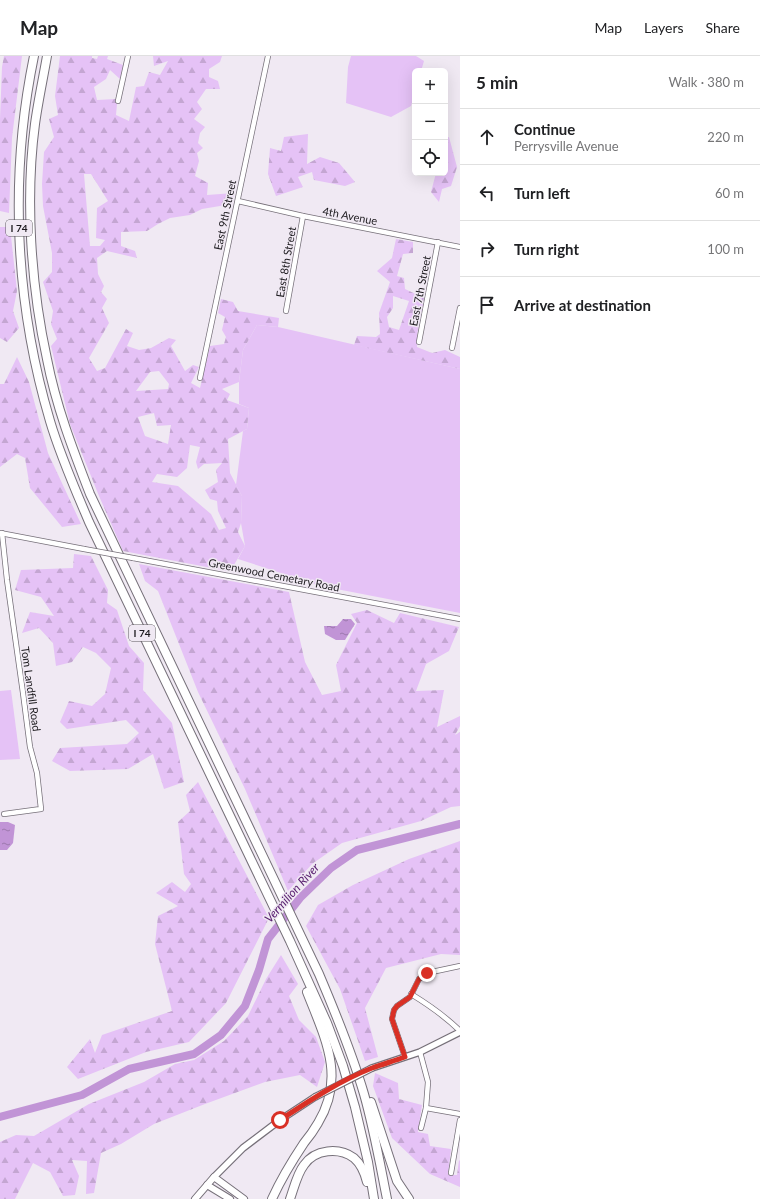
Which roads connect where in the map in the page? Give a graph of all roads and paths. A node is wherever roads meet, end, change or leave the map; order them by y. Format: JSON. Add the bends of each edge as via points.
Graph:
{"nodes":[{"id":1,"x":30,"y":56,"type":"edge"},
{"id":2,"x":34,"y":56,"type":"edge"},
{"id":3,"x":47,"y":56,"type":"edge"},
{"id":4,"x":51,"y":56,"type":"edge"},
{"id":5,"x":128,"y":56,"type":"edge"},
{"id":6,"x":268,"y":56,"type":"edge"},
{"id":7,"x":41,"y":88,"type":"junction"},
{"id":8,"x":118,"y":101,"type":"dead end"},
{"id":9,"x":25,"y":104,"type":"junction"},
{"id":10,"x":238,"y":201,"type":"junction"},
{"id":11,"x":303,"y":216,"type":"junction"},
{"id":12,"x":438,"y":242,"type":"junction"},
{"id":13,"x":460,"y":247,"type":"edge"},
{"id":14,"x":460,"y":308,"type":"edge"},
{"id":15,"x":286,"y":311,"type":"dead end"},
{"id":16,"x":419,"y":342,"type":"dead end"},
{"id":17,"x":452,"y":348,"type":"dead end"},
{"id":18,"x":200,"y":378,"type":"dead end"},
{"id":19,"x":1,"y":533,"type":"edge"},
{"id":20,"x":460,"y":619,"type":"edge"},
{"id":21,"x":4,"y":814,"type":"dead end"},
{"id":22,"x":460,"y":966,"type":"edge"},
{"id":23,"x":319,"y":974,"type":"junction"},
{"id":24,"x":307,"y":985,"type":"junction"},
{"id":25,"x":411,"y":994,"type":"junction"},
{"id":26,"x":460,"y":1032,"type":"edge"},
{"id":27,"x":420,"y":1052,"type":"junction"},
{"id":28,"x":405,"y":1057,"type":"junction"},
{"id":29,"x":426,"y":1108,"type":"junction"},
{"id":30,"x":460,"y":1114,"type":"edge"},
{"id":31,"x":460,"y":1120,"type":"edge"},
{"id":32,"x":421,"y":1128,"type":"dead end"},
{"id":33,"x":451,"y":1173,"type":"dead end"},
{"id":34,"x":214,"y":1178,"type":"junction"},
{"id":35,"x":207,"y":1185,"type":"junction"},
{"id":36,"x":195,"y":1199,"type":"edge"},
{"id":37,"x":230,"y":1199,"type":"edge"},
{"id":38,"x":244,"y":1199,"type":"edge"},
{"id":39,"x":272,"y":1199,"type":"edge"},
{"id":40,"x":290,"y":1199,"type":"edge"},
{"id":41,"x":371,"y":1199,"type":"edge"},
{"id":42,"x":374,"y":1199,"type":"edge"},
{"id":43,"x":387,"y":1199,"type":"edge"},
{"id":44,"x":409,"y":1199,"type":"edge"}],
"edges":[{"from":1,"to":9,"type":"highway","via":[[26,74]]},
{"from":2,"to":9,"type":"highway","number":"I 74"},
{"from":3,"to":7,"type":"highway","number":"I 74"},
{"from":4,"to":7,"type":"highway"},
{"from":5,"to":8,"type":"street"},
{"from":6,"to":10,"type":"street","name":"East 9th Street"},
{"from":7,"to":23,"type":"highway","number":"I 74","via":[[32,154],[32,248],[47,360],[68,438],[90,494]]},
{"from":9,"to":24,"type":"highway","number":"I 74","via":[[20,158],[21,264],[26,314],[50,421],[89,522],[290,941]]},
{"from":10,"to":11,"type":"street","name":"4th Avenue"},
{"from":10,"to":18,"type":"street","name":"East 9th Street"},
{"from":11,"to":12,"type":"street","name":"4th Avenue"},
{"from":11,"to":15,"type":"street","name":"East 8th Street"},
{"from":12,"to":13,"type":"street","name":"4th Avenue"},
{"from":12,"to":16,"type":"street","name":"East 7th Street"},
{"from":14,"to":17,"type":"street"},
{"from":19,"to":20,"type":"street","name":"Greenwood Cemetary Road","bridge":true},
{"from":19,"to":21,"type":"street","name":"Tom Landfill Road","via":[[41,809]]},
{"from":22,"to":25,"type":"street","via":[[427,973],[419,979]]},
{"from":23,"to":43,"type":"highway","number":"I 74","via":[[348,1046],[364,1095]]},
{"from":23,"to":44,"type":"highway","via":[[328,988],[353,1045],[390,1163],[397,1181]]},
{"from":24,"to":39,"type":"highway","via":[[331,1059],[331,1092],[318,1124],[288,1167]]},
{"from":24,"to":42,"type":"highway","number":"I 74","via":[[328,1023],[343,1066],[368,1162]]},
{"from":25,"to":26,"type":"street","via":[[431,1006]]},
{"from":25,"to":28,"type":"street","via":[[397,1006],[392,1019]]},
{"from":26,"to":27,"type":"street"},
{"from":27,"to":28,"type":"street"},
{"from":27,"to":29,"type":"street","via":[[428,1082]]},
{"from":28,"to":34,"type":"street","bridge":true,"via":[[372,1068],[314,1097],[243,1148]]},
{"from":29,"to":30,"type":"street"},
{"from":29,"to":32,"type":"street"},
{"from":31,"to":33,"type":"street"},
{"from":34,"to":35,"type":"main road"},
{"from":34,"to":38,"type":"main road"},
{"from":35,"to":36,"type":"main road"},
{"from":35,"to":37,"type":"main road"},
{"from":40,"to":41,"type":"highway","via":[[304,1164],[318,1153],[327,1151],[336,1151],[354,1158],[365,1174]]}]}
